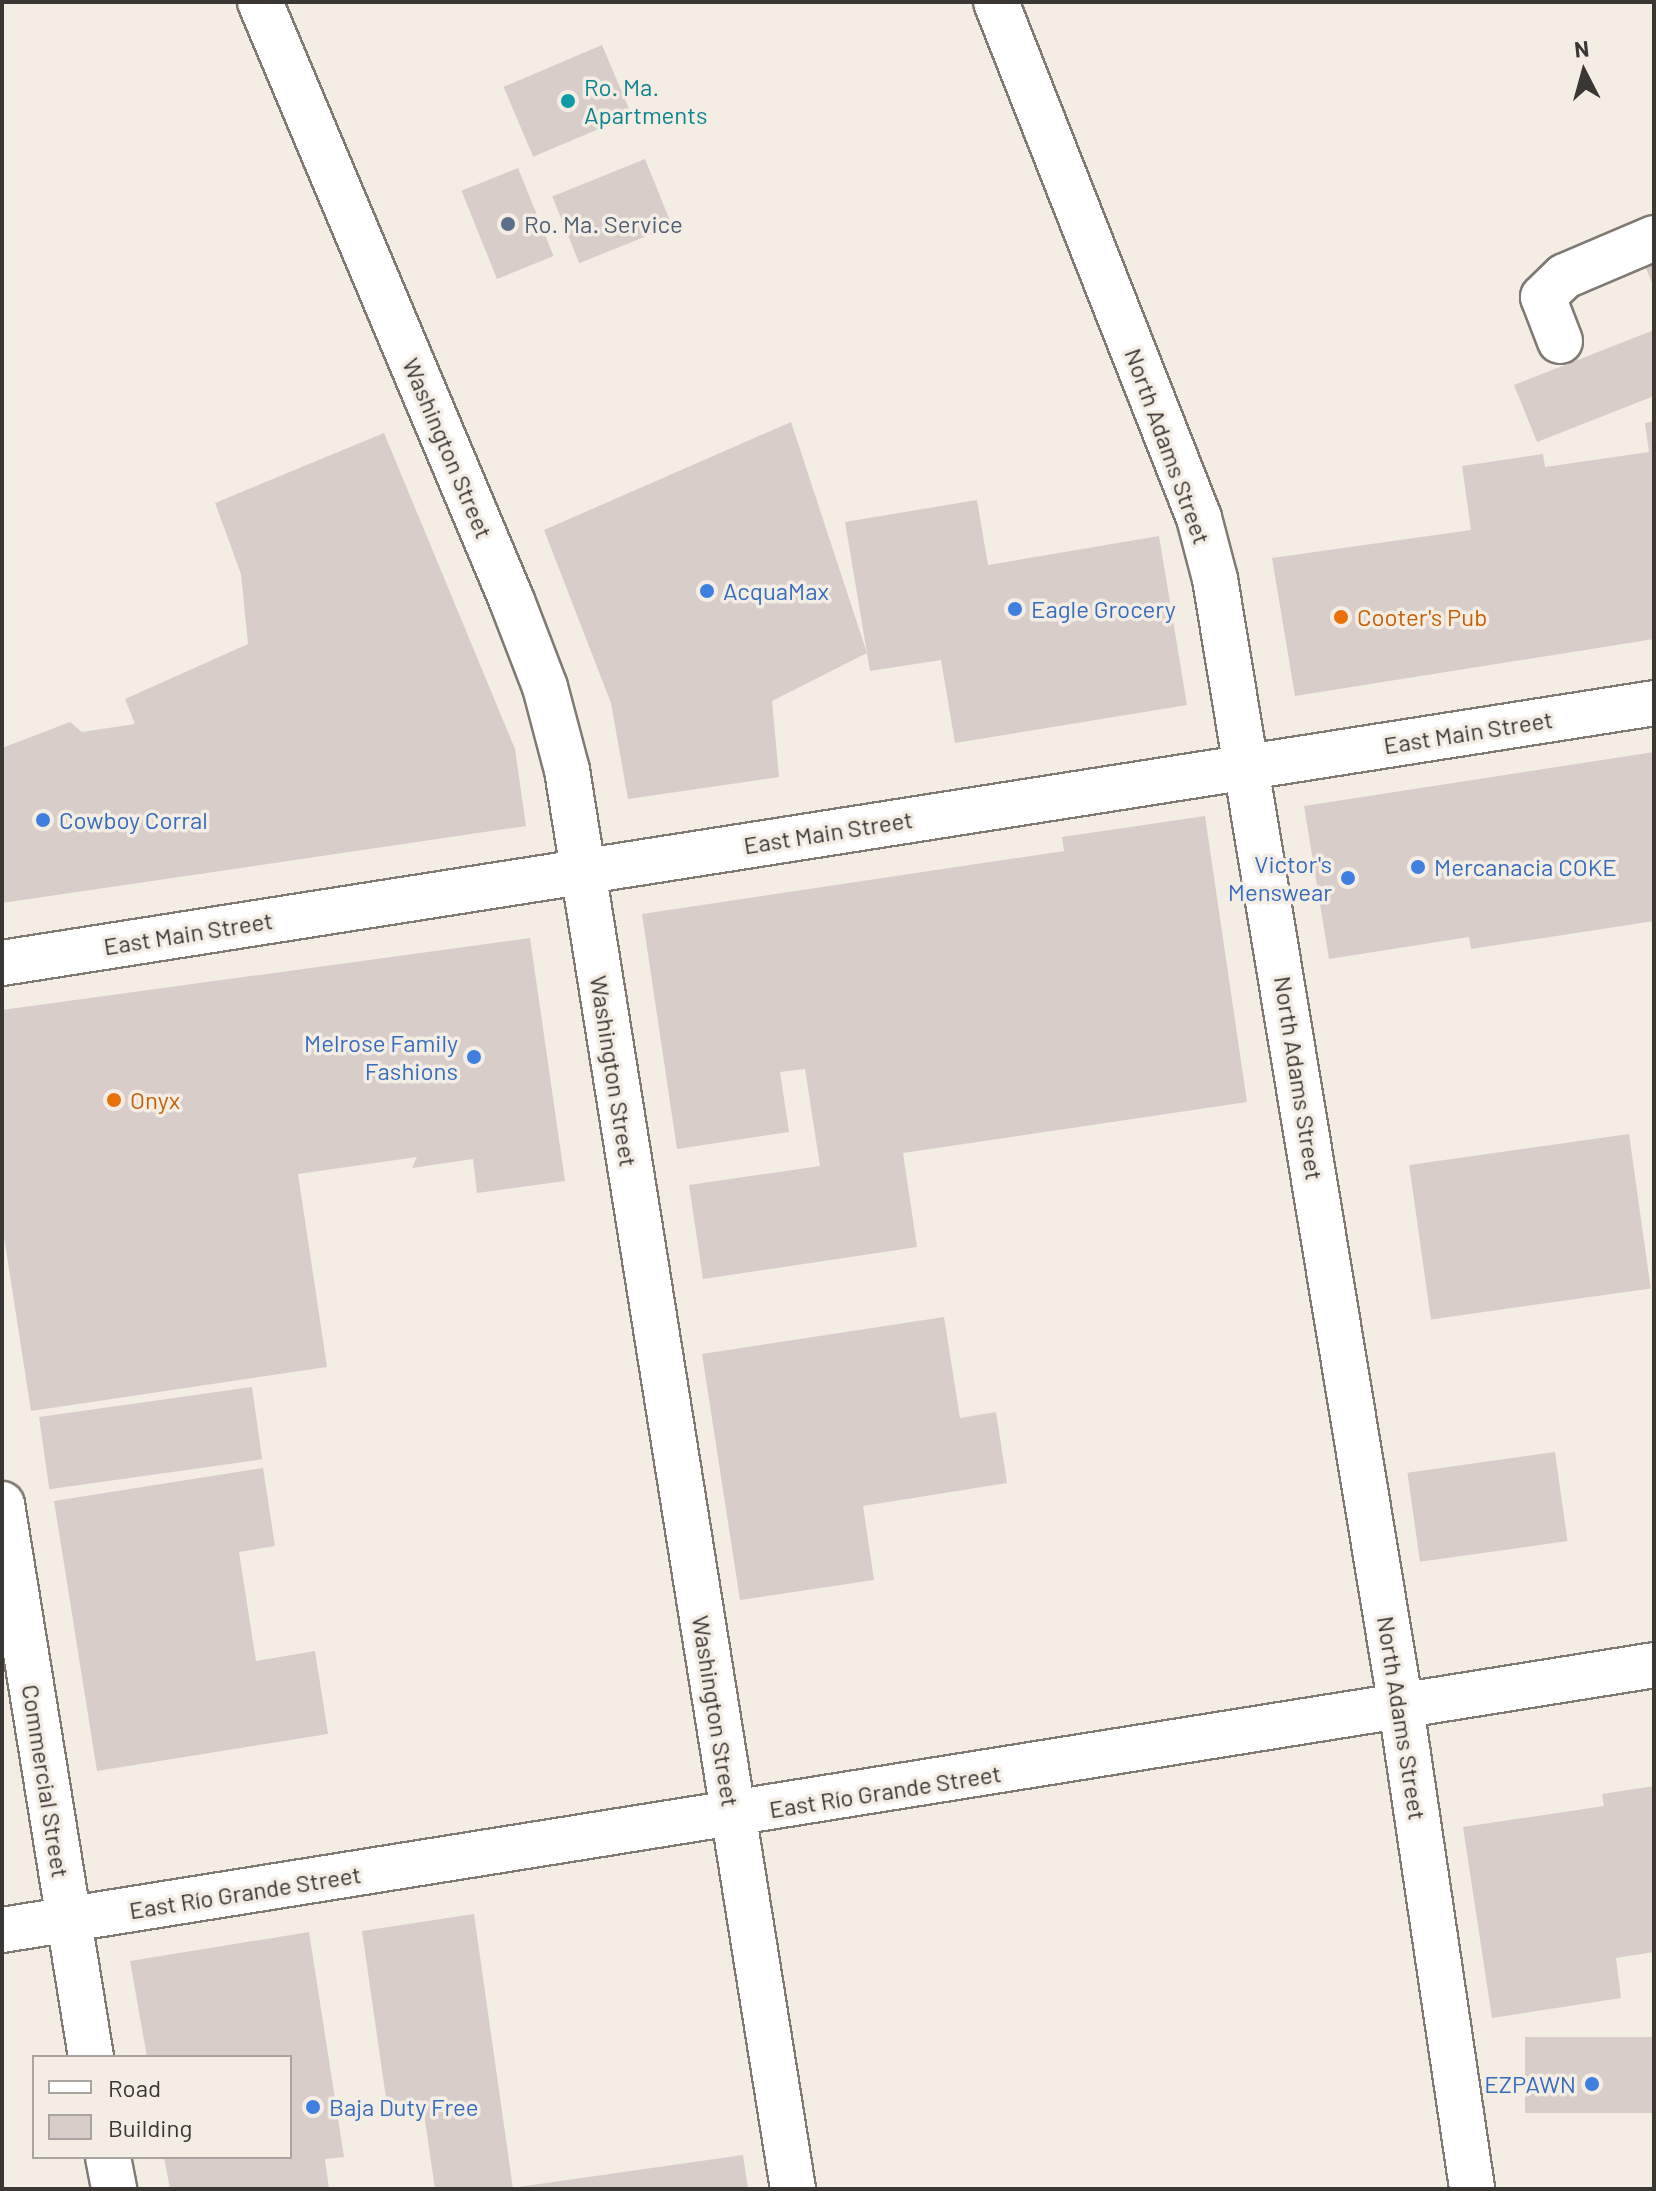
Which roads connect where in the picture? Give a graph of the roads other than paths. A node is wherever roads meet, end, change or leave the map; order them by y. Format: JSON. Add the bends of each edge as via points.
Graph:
{"nodes":[{"id":1,"x":260,"y":2,"type":"edge"},
{"id":2,"x":996,"y":2,"type":"edge"},
{"id":3,"x":1654,"y":238,"type":"edge"},
{"id":4,"x":1560,"y":341,"type":"dead end"},
{"id":5,"x":1654,"y":703,"type":"edge"},
{"id":6,"x":1249,"y":767,"type":"junction"},
{"id":7,"x":582,"y":870,"type":"junction"},
{"id":8,"x":2,"y":963,"type":"edge"},
{"id":9,"x":2,"y":1504,"type":"edge"},
{"id":10,"x":1654,"y":1665,"type":"edge"},
{"id":11,"x":1401,"y":1707,"type":"junction"},
{"id":12,"x":733,"y":1816,"type":"junction"},
{"id":13,"x":68,"y":1919,"type":"junction"},
{"id":14,"x":2,"y":1930,"type":"edge"},
{"id":15,"x":91,"y":2055,"type":"edge"},
{"id":16,"x":108,"y":2159,"type":"edge"},
{"id":17,"x":114,"y":2189,"type":"edge"},
{"id":18,"x":793,"y":2189,"type":"edge"},
{"id":19,"x":1472,"y":2189,"type":"edge"}],
"edges":[{"from":1,"to":7,"type":"street","name":"Washington Street","via":[[545,687],[567,770]]},
{"from":2,"to":6,"type":"street","name":"North Adams Street","via":[[1199,518]]},
{"from":3,"to":4,"type":"street","via":[[1565,276],[1543,297]]},
{"from":5,"to":6,"type":"street","name":"East Main Street"},
{"from":6,"to":7,"type":"street","name":"East Main Street"},
{"from":6,"to":11,"type":"street","name":"North Adams Street"},
{"from":7,"to":8,"type":"street","name":"East Main Street"},
{"from":7,"to":12,"type":"street","name":"Washington Street"},
{"from":9,"to":13,"type":"street","name":"Commercial Street"},
{"from":10,"to":11,"type":"street","name":"East Río Grande Street"},
{"from":11,"to":12,"type":"street","name":"East Río Grande Street"},
{"from":11,"to":19,"type":"street","name":"North Adams Street"},
{"from":12,"to":13,"type":"street","name":"East Río Grande Street"},
{"from":12,"to":18,"type":"street","name":"Washington Street"},
{"from":13,"to":14,"type":"street","name":"East Río Grande Street"},
{"from":13,"to":15,"type":"street","name":"Commercial Street"},
{"from":16,"to":17,"type":"street"}]}
